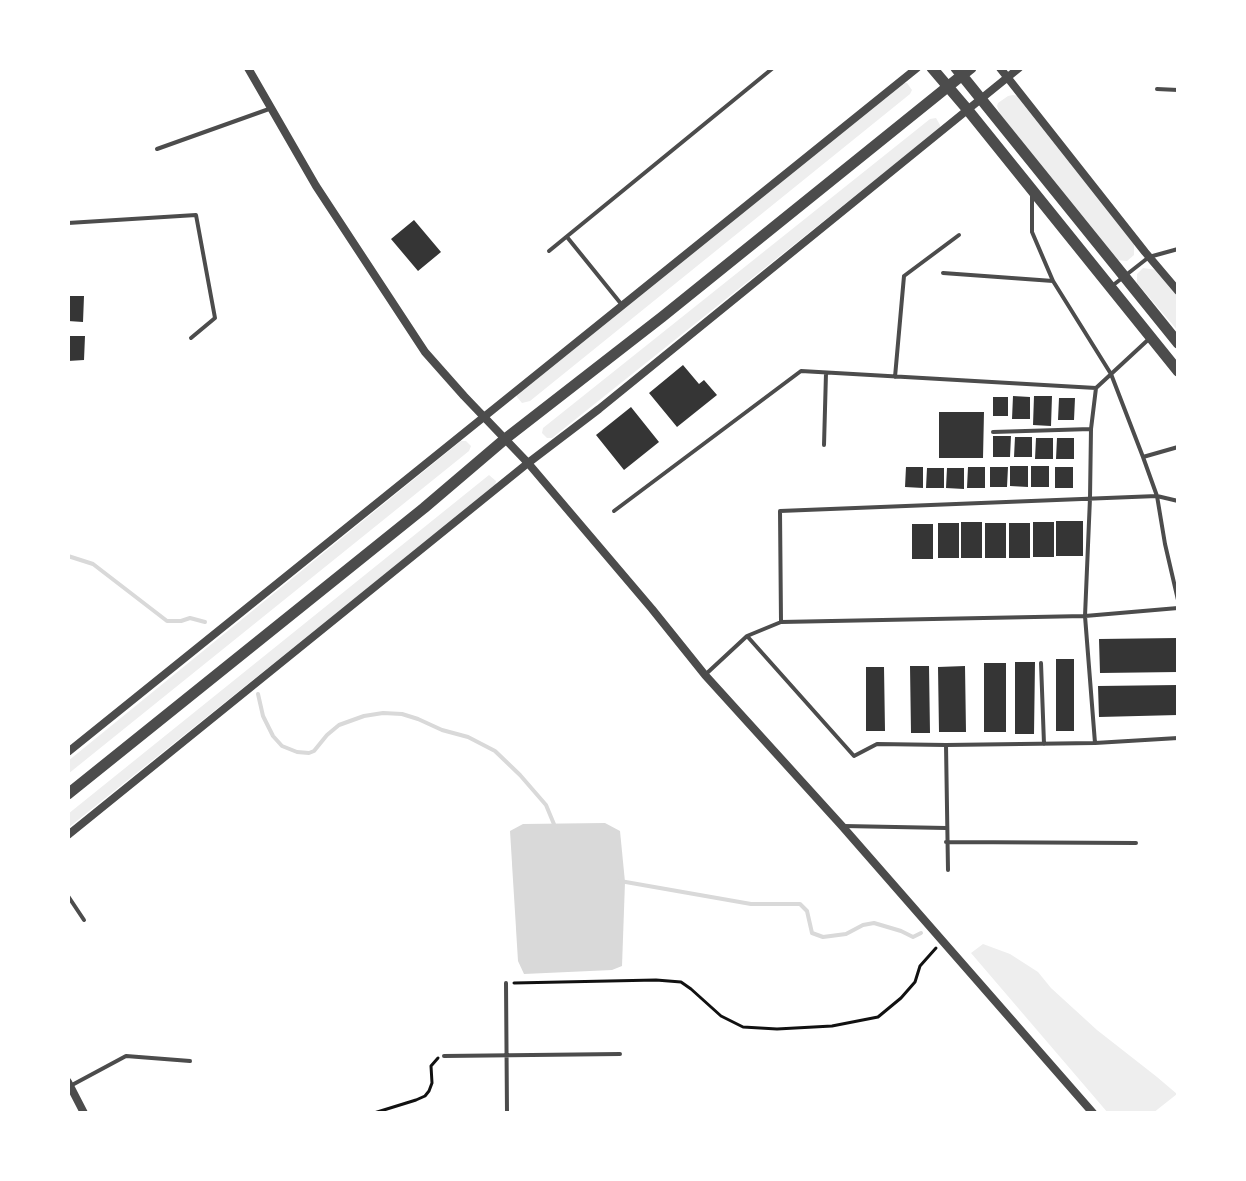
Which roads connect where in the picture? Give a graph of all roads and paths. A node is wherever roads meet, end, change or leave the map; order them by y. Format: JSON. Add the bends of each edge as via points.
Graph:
{"nodes":[{"id":1,"x":248,"y":68,"type":"edge"},
{"id":2,"x":773,"y":68,"type":"edge"},
{"id":3,"x":917,"y":68,"type":"edge"},
{"id":4,"x":932,"y":68,"type":"edge"},
{"id":5,"x":1000,"y":68,"type":"edge"},
{"id":6,"x":1019,"y":68,"type":"edge"},
{"id":7,"x":963,"y":71,"type":"edge"},
{"id":8,"x":1008,"y":77,"type":"junction"},
{"id":9,"x":948,"y":87,"type":"junction"},
{"id":10,"x":1157,"y":89,"type":"dead end"},
{"id":11,"x":1178,"y":90,"type":"edge"},
{"id":12,"x":980,"y":99,"type":"junction"},
{"id":13,"x":271,"y":108,"type":"junction"},
{"id":14,"x":967,"y":109,"type":"junction"},
{"id":15,"x":157,"y":149,"type":"dead end"},
{"id":16,"x":1032,"y":192,"type":"junction"},
{"id":17,"x":68,"y":223,"type":"edge"},
{"id":18,"x":959,"y":235,"type":"dead end"},
{"id":19,"x":567,"y":237,"type":"junction"},
{"id":20,"x":1178,"y":249,"type":"edge"},
{"id":21,"x":549,"y":251,"type":"dead end"},
{"id":22,"x":1149,"y":257,"type":"junction"},
{"id":23,"x":943,"y":273,"type":"dead end"},
{"id":24,"x":1123,"y":276,"type":"junction"},
{"id":25,"x":1053,"y":281,"type":"junction"},
{"id":26,"x":1110,"y":287,"type":"junction"},
{"id":27,"x":1178,"y":291,"type":"edge"},
{"id":28,"x":622,"y":305,"type":"junction"},
{"id":29,"x":191,"y":338,"type":"dead end"},
{"id":30,"x":1151,"y":338,"type":"junction"},
{"id":31,"x":1178,"y":343,"type":"edge"},
{"id":32,"x":1178,"y":371,"type":"edge"},
{"id":33,"x":826,"y":373,"type":"junction"},
{"id":34,"x":1111,"y":374,"type":"junction"},
{"id":35,"x":895,"y":377,"type":"junction"},
{"id":36,"x":1096,"y":388,"type":"junction"},
{"id":37,"x":484,"y":415,"type":"junction"},
{"id":38,"x":1091,"y":429,"type":"junction"},
{"id":39,"x":993,"y":432,"type":"dead end"},
{"id":40,"x":505,"y":439,"type":"junction"},
{"id":41,"x":824,"y":445,"type":"dead end"},
{"id":42,"x":1178,"y":447,"type":"edge"},
{"id":43,"x":1143,"y":457,"type":"junction"},
{"id":44,"x":528,"y":463,"type":"junction"},
{"id":45,"x":1157,"y":496,"type":"junction"},
{"id":46,"x":1090,"y":498,"type":"junction"},
{"id":47,"x":1178,"y":501,"type":"edge"},
{"id":48,"x":614,"y":511,"type":"dead end"},
{"id":49,"x":1178,"y":600,"type":"edge"},
{"id":50,"x":1178,"y":608,"type":"edge"},
{"id":51,"x":1085,"y":616,"type":"junction"},
{"id":52,"x":781,"y":622,"type":"junction"},
{"id":53,"x":747,"y":636,"type":"junction"},
{"id":54,"x":1041,"y":663,"type":"dead end"},
{"id":55,"x":705,"y":675,"type":"junction"},
{"id":56,"x":1178,"y":738,"type":"edge"},
{"id":57,"x":1095,"y":743,"type":"junction"},
{"id":58,"x":1044,"y":744,"type":"junction"},
{"id":59,"x":946,"y":745,"type":"junction"},
{"id":60,"x":68,"y":752,"type":"edge"},
{"id":61,"x":68,"y":794,"type":"edge"},
{"id":62,"x":842,"y":826,"type":"junction"},
{"id":63,"x":946,"y":828,"type":"junction"},
{"id":64,"x":68,"y":835,"type":"edge"},
{"id":65,"x":946,"y":842,"type":"junction"},
{"id":66,"x":1136,"y":843,"type":"dead end"},
{"id":67,"x":948,"y":870,"type":"dead end"},
{"id":68,"x":68,"y":896,"type":"edge"},
{"id":69,"x":84,"y":920,"type":"dead end"},
{"id":70,"x":942,"y":940,"type":"junction"},
{"id":71,"x":506,"y":983,"type":"joint"},
{"id":72,"x":620,"y":1054,"type":"dead end"},
{"id":73,"x":507,"y":1055,"type":"junction"},
{"id":74,"x":444,"y":1056,"type":"joint"},
{"id":75,"x":190,"y":1061,"type":"dead end"},
{"id":76,"x":69,"y":1084,"type":"edge"},
{"id":77,"x":84,"y":1113,"type":"edge"},
{"id":78,"x":374,"y":1113,"type":"edge"},
{"id":79,"x":507,"y":1113,"type":"edge"},
{"id":80,"x":1093,"y":1113,"type":"edge"}],
"edges":[{"from":1,"to":13,"type":"street"},
{"from":2,"to":19,"type":"lane"},
{"from":3,"to":28,"type":"street"},
{"from":4,"to":9,"type":"street"},
{"from":5,"to":8,"type":"street"},
{"from":6,"to":8,"type":"street"},
{"from":7,"to":9,"type":"street"},
{"from":7,"to":12,"type":"street"},
{"from":8,"to":12,"type":"street"},
{"from":8,"to":22,"type":"street"},
{"from":9,"to":14,"type":"street"},
{"from":9,"to":40,"type":"street"},
{"from":10,"to":11,"type":"lane"},
{"from":12,"to":14,"type":"street"},
{"from":12,"to":24,"type":"street"},
{"from":13,"to":15,"type":"lane"},
{"from":13,"to":37,"type":"street","via":[[425,352]]},
{"from":14,"to":16,"type":"street"},
{"from":14,"to":44,"type":"street"},
{"from":16,"to":25,"type":"lane","via":[[1032,232]]},
{"from":16,"to":26,"type":"street"},
{"from":17,"to":29,"type":"lane","via":[[196,215],[215,318]]},
{"from":18,"to":35,"type":"lane","via":[[904,276]]},
{"from":19,"to":21,"type":"lane"},
{"from":19,"to":28,"type":"lane"},
{"from":20,"to":22,"type":"lane"},
{"from":22,"to":24,"type":"lane"},
{"from":22,"to":27,"type":"street"},
{"from":23,"to":25,"type":"lane"},
{"from":24,"to":26,"type":"lane"},
{"from":24,"to":31,"type":"street"},
{"from":25,"to":34,"type":"lane"},
{"from":26,"to":30,"type":"street"},
{"from":28,"to":37,"type":"street"},
{"from":30,"to":32,"type":"street"},
{"from":30,"to":34,"type":"lane"},
{"from":33,"to":35,"type":"lane"},
{"from":33,"to":41,"type":"lane"},
{"from":33,"to":48,"type":"lane","via":[[801,371]]},
{"from":34,"to":36,"type":"lane"},
{"from":34,"to":43,"type":"lane"},
{"from":35,"to":36,"type":"lane"},
{"from":36,"to":38,"type":"lane"},
{"from":37,"to":40,"type":"street"},
{"from":37,"to":60,"type":"street"},
{"from":38,"to":39,"type":"lane"},
{"from":38,"to":46,"type":"lane"},
{"from":40,"to":44,"type":"street"},
{"from":40,"to":61,"type":"street"},
{"from":42,"to":43,"type":"lane"},
{"from":43,"to":45,"type":"lane"},
{"from":44,"to":55,"type":"street"},
{"from":44,"to":64,"type":"street"},
{"from":45,"to":46,"type":"lane"},
{"from":45,"to":47,"type":"lane"},
{"from":45,"to":49,"type":"lane"},
{"from":46,"to":51,"type":"lane"},
{"from":46,"to":52,"type":"lane","via":[[780,511]]},
{"from":50,"to":51,"type":"lane"},
{"from":51,"to":52,"type":"lane"},
{"from":51,"to":57,"type":"lane"},
{"from":52,"to":53,"type":"lane"},
{"from":53,"to":55,"type":"lane"},
{"from":53,"to":59,"type":"lane","via":[[854,756],[877,744]]},
{"from":54,"to":58,"type":"lane"},
{"from":55,"to":62,"type":"street"},
{"from":56,"to":57,"type":"lane"},
{"from":57,"to":58,"type":"lane"},
{"from":58,"to":59,"type":"lane"},
{"from":59,"to":63,"type":"lane"},
{"from":62,"to":63,"type":"lane"},
{"from":62,"to":70,"type":"street"},
{"from":63,"to":65,"type":"lane"},
{"from":65,"to":66,"type":"lane"},
{"from":65,"to":67,"type":"lane"},
{"from":68,"to":69,"type":"lane"},
{"from":70,"to":71,"type":"path","via":[[920,966],[915,982],[878,1017],[832,1026],[743,1027],[721,1016],[681,982]]},
{"from":70,"to":80,"type":"street"},
{"from":71,"to":73,"type":"lane"},
{"from":72,"to":73,"type":"lane"},
{"from":73,"to":74,"type":"lane"},
{"from":73,"to":79,"type":"lane"},
{"from":74,"to":78,"type":"path","via":[[433,1061],[425,1096]]},
{"from":75,"to":76,"type":"lane","via":[[126,1056]]},
{"from":76,"to":77,"type":"street"}]}
